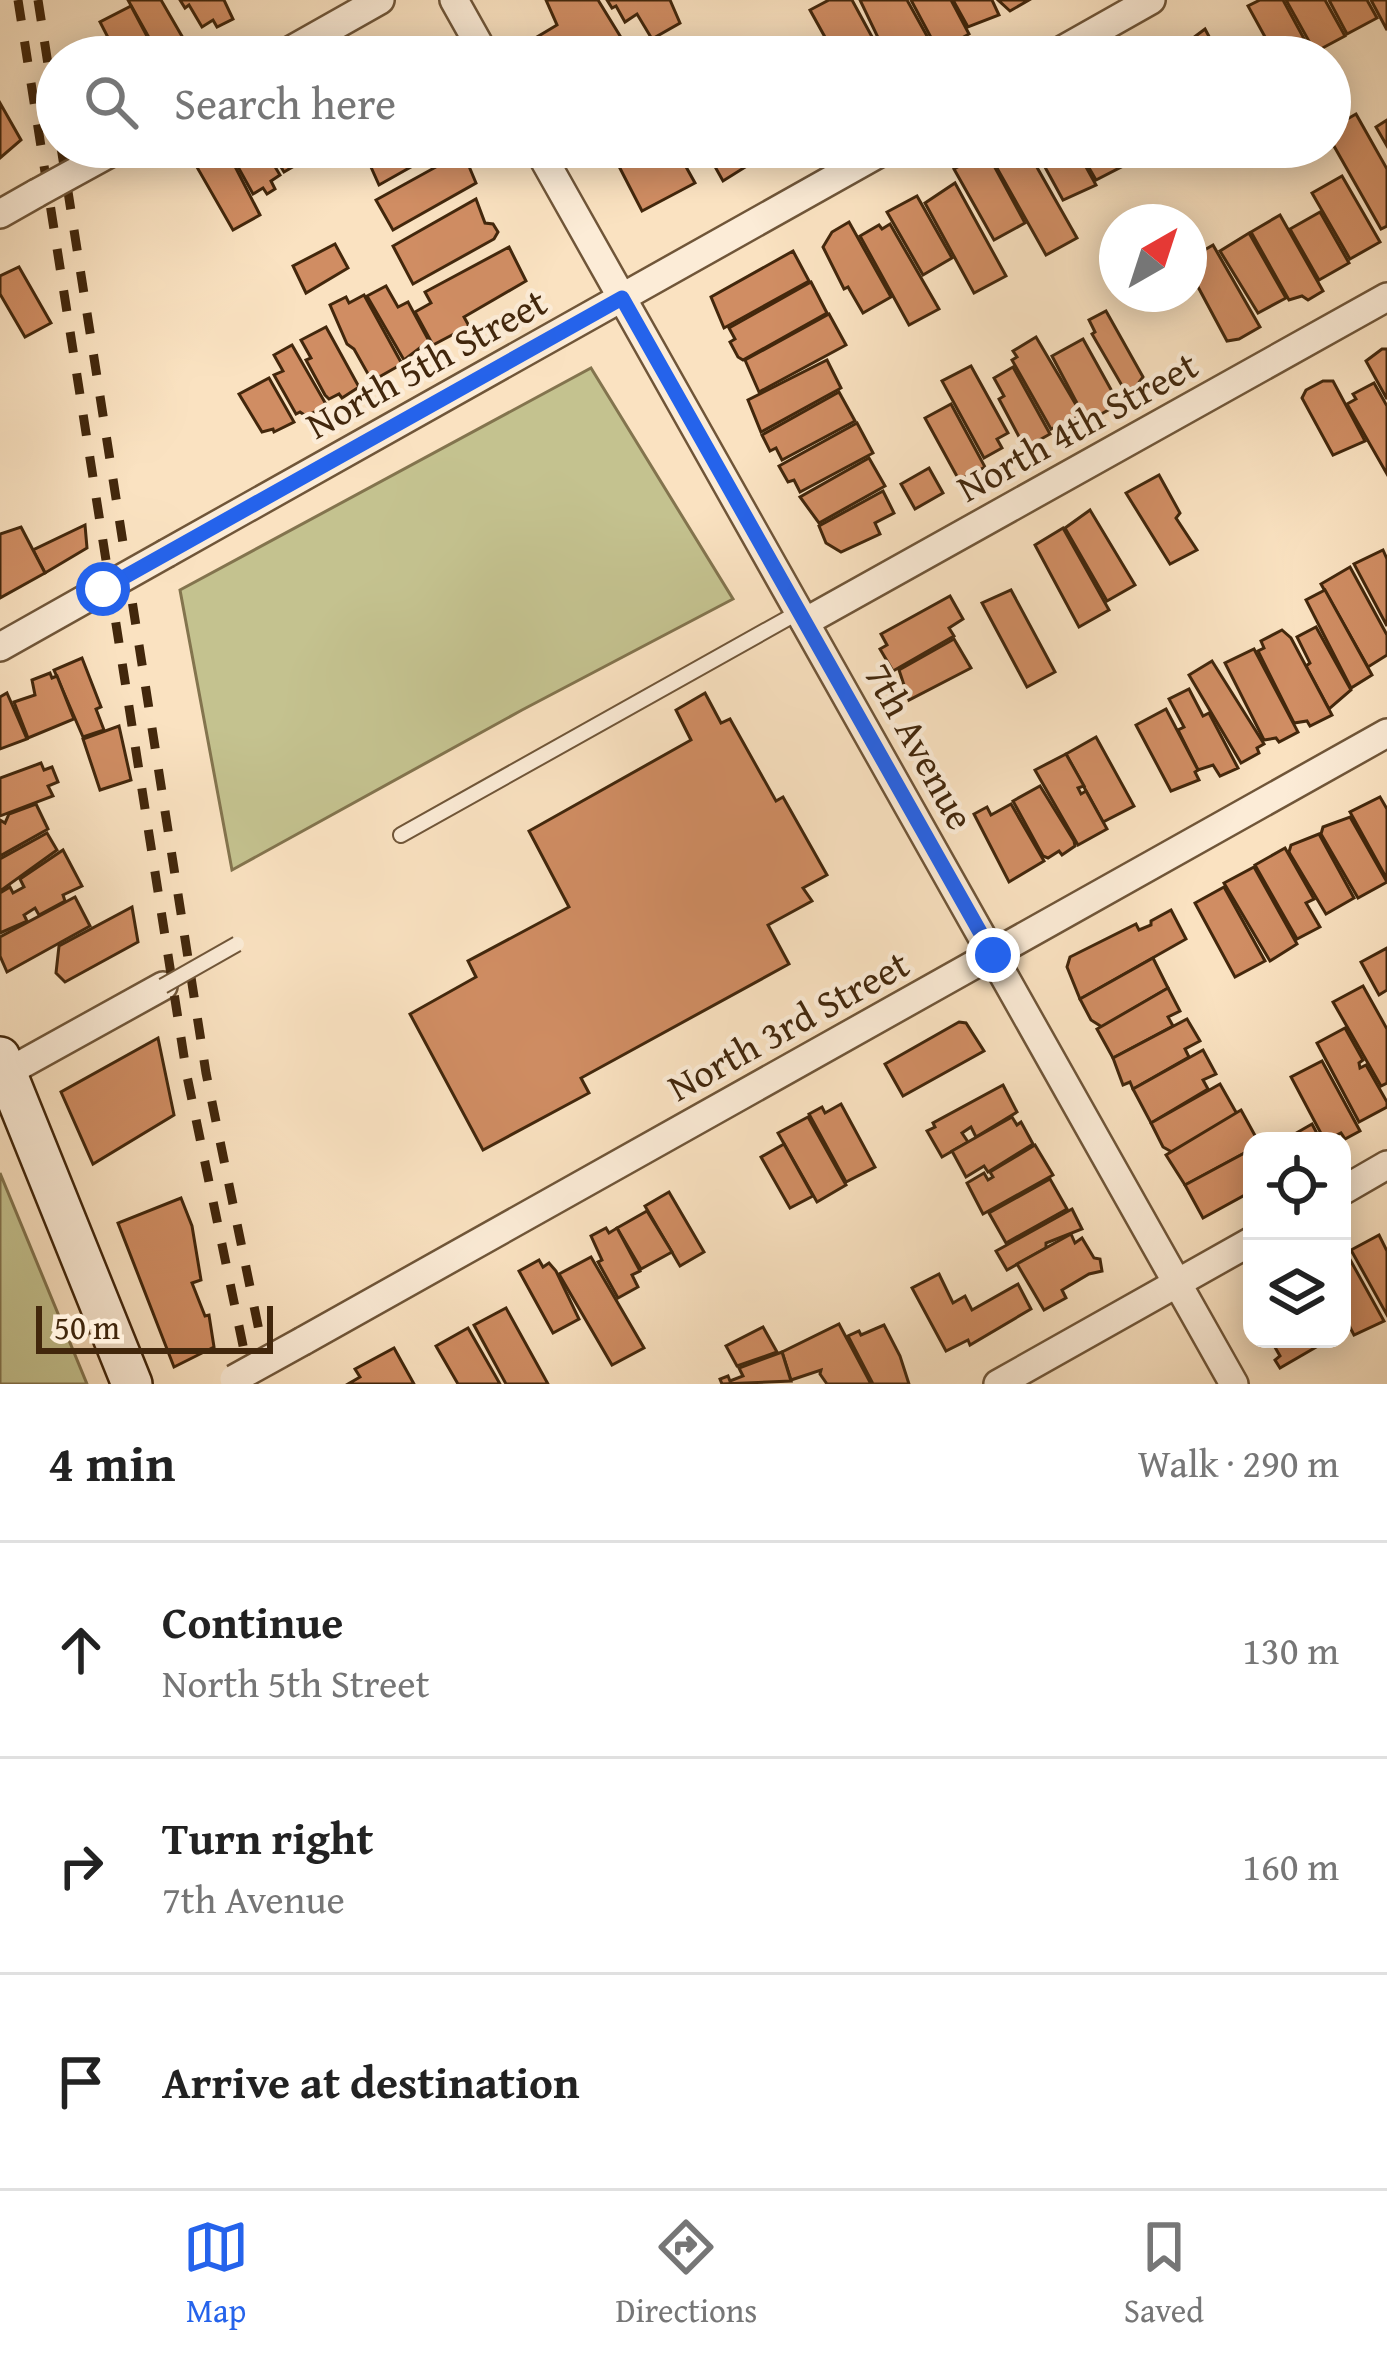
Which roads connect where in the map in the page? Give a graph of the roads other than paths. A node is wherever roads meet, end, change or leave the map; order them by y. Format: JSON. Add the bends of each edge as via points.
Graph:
{"nodes":[{"id":1,"x":380,"y":0,"type":"edge"},
{"id":2,"x":454,"y":0,"type":"edge"},
{"id":3,"x":1151,"y":0,"type":"edge"},
{"id":4,"x":316,"y":36,"type":"edge"},
{"id":5,"x":474,"y":36,"type":"edge"},
{"id":6,"x":1087,"y":36,"type":"edge"},
{"id":7,"x":82,"y":168,"type":"edge"},
{"id":8,"x":549,"y":168,"type":"edge"},
{"id":9,"x":853,"y":168,"type":"edge"},
{"id":10,"x":0,"y":214,"type":"edge"},
{"id":11,"x":622,"y":298,"type":"junction"},
{"id":12,"x":1387,"y":298,"type":"edge"},
{"id":13,"x":802,"y":617,"type":"junction"},
{"id":14,"x":0,"y":647,"type":"edge"},
{"id":15,"x":1387,"y":733,"type":"edge"},
{"id":16,"x":401,"y":835,"type":"dead end"},
{"id":17,"x":237,"y":944,"type":"dead end"},
{"id":18,"x":993,"y":955,"type":"junction"},
{"id":19,"x":163,"y":986,"type":"joint"},
{"id":20,"x":3,"y":1065,"type":"edge"},
{"id":21,"x":1387,"y":1166,"type":"edge"},
{"id":22,"x":1351,"y":1186,"type":"edge"},
{"id":23,"x":1243,"y":1246,"type":"edge"},
{"id":24,"x":1178,"y":1283,"type":"junction"},
{"id":25,"x":230,"y":1382,"type":"edge"},
{"id":26,"x":132,"y":1384,"type":"edge"},
{"id":27,"x":998,"y":1384,"type":"edge"},
{"id":28,"x":1234,"y":1384,"type":"edge"}],
"edges":[{"from":1,"to":4,"type":"street"},
{"from":2,"to":5,"type":"street"},
{"from":3,"to":6,"type":"street"},
{"from":7,"to":10,"type":"street","bridge":true},
{"from":8,"to":11,"type":"street","name":"7th Avenue"},
{"from":9,"to":11,"type":"street","name":"North 5th Street"},
{"from":11,"to":13,"type":"street","name":"7th Avenue"},
{"from":11,"to":14,"type":"street","name":"North 5th Street","bridge":true},
{"from":12,"to":13,"type":"street","name":"North 4th Street"},
{"from":13,"to":16,"type":"lane"},
{"from":13,"to":18,"type":"street","name":"7th Avenue"},
{"from":15,"to":18,"type":"street","name":"North 3rd Street"},
{"from":17,"to":19,"type":"lane","bridge":true},
{"from":18,"to":24,"type":"street","name":"7th Avenue"},
{"from":18,"to":25,"type":"street","name":"North 3rd Street","bridge":true},
{"from":19,"to":20,"type":"street"},
{"from":20,"to":26,"type":"main road"},
{"from":21,"to":22,"type":"street"},
{"from":23,"to":24,"type":"street"},
{"from":24,"to":27,"type":"street"},
{"from":24,"to":28,"type":"street","name":"7th Avenue"}]}
